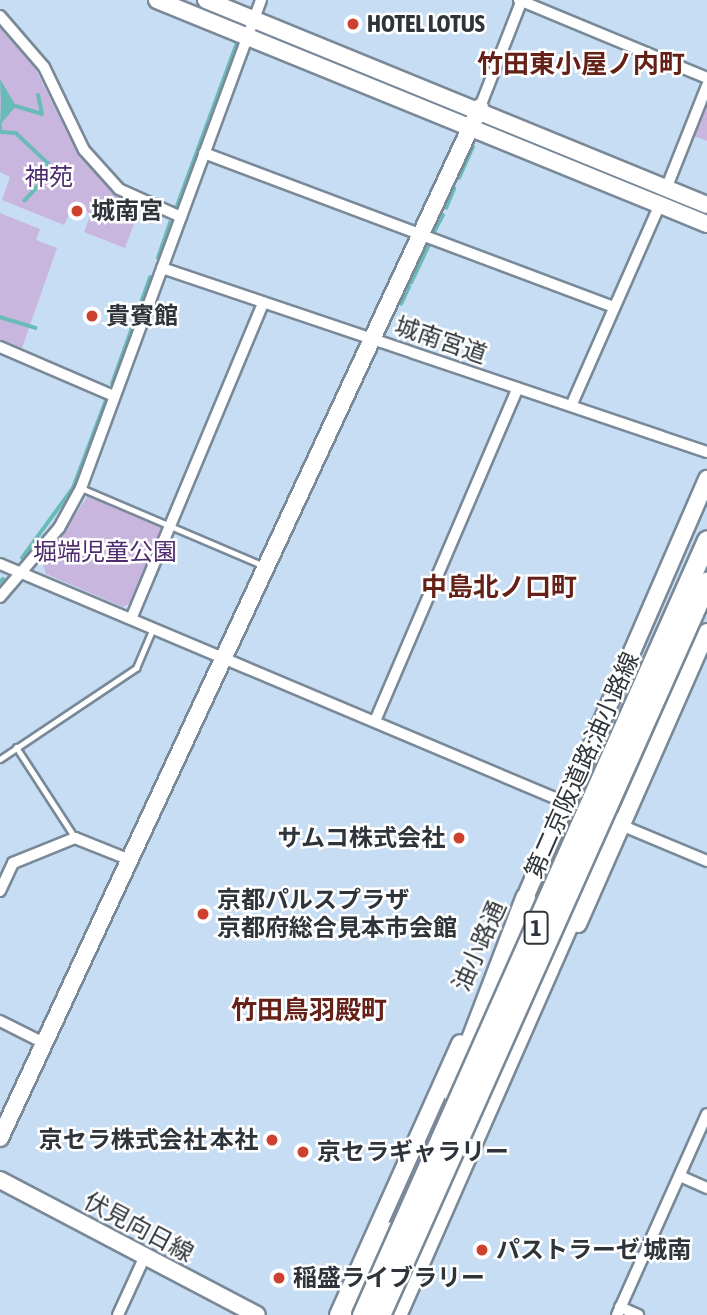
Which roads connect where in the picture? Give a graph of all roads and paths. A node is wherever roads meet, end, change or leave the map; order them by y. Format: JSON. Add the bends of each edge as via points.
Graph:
{"nodes":[{"id":1,"x":157,"y":0,"type":"edge"},
{"id":2,"x":206,"y":0,"type":"edge"},
{"id":3,"x":261,"y":0,"type":"edge"},
{"id":4,"x":521,"y":0,"type":"edge"},
{"id":5,"x":0,"y":16,"type":"edge"},
{"id":6,"x":250,"y":26,"type":"junction"},
{"id":7,"x":707,"y":78,"type":"edge"},
{"id":8,"x":707,"y":86,"type":"edge"},
{"id":9,"x":480,"y":107,"type":"junction"},
{"id":10,"x":472,"y":124,"type":"junction"},
{"id":11,"x":204,"y":153,"type":"junction"},
{"id":12,"x":663,"y":196,"type":"junction"},
{"id":13,"x":707,"y":205,"type":"edge"},
{"id":14,"x":181,"y":217,"type":"junction"},
{"id":15,"x":707,"y":224,"type":"edge"},
{"id":16,"x":419,"y":236,"type":"junction"},
{"id":17,"x":162,"y":268,"type":"junction"},
{"id":18,"x":263,"y":303,"type":"junction"},
{"id":19,"x":614,"y":307,"type":"junction"},
{"id":20,"x":371,"y":339,"type":"junction"},
{"id":21,"x":0,"y":347,"type":"edge"},
{"id":22,"x":518,"y":388,"type":"junction"},
{"id":23,"x":114,"y":396,"type":"junction"},
{"id":24,"x":572,"y":406,"type":"junction"},
{"id":25,"x":707,"y":452,"type":"edge"},
{"id":26,"x":707,"y":479,"type":"edge"},
{"id":27,"x":80,"y":488,"type":"junction"},
{"id":28,"x":170,"y":524,"type":"junction"},
{"id":29,"x":707,"y":540,"type":"edge"},
{"id":30,"x":0,"y":565,"type":"edge"},
{"id":31,"x":266,"y":567,"type":"junction"},
{"id":32,"x":22,"y":574,"type":"junction"},
{"id":33,"x":707,"y":582,"type":"edge"},
{"id":34,"x":0,"y":597,"type":"edge"},
{"id":35,"x":131,"y":619,"type":"junction"},
{"id":36,"x":153,"y":628,"type":"junction"},
{"id":37,"x":707,"y":632,"type":"edge"},
{"id":38,"x":223,"y":658,"type":"junction"},
{"id":39,"x":375,"y":720,"type":"junction"},
{"id":40,"x":16,"y":747,"type":"junction"},
{"id":41,"x":0,"y":759,"type":"edge"},
{"id":42,"x":568,"y":804,"type":"junction"},
{"id":43,"x":618,"y":824,"type":"junction"},
{"id":44,"x":75,"y":838,"type":"junction"},
{"id":45,"x":130,"y":860,"type":"junction"},
{"id":46,"x":707,"y":861,"type":"edge"},
{"id":47,"x":0,"y":891,"type":"edge"},
{"id":48,"x":525,"y":898,"type":"junction"},
{"id":49,"x":0,"y":1021,"type":"edge"},
{"id":50,"x":44,"y":1043,"type":"junction"},
{"id":51,"x":707,"y":1114,"type":"edge"},
{"id":52,"x":0,"y":1138,"type":"edge"},
{"id":53,"x":680,"y":1176,"type":"junction"},
{"id":54,"x":0,"y":1180,"type":"edge"},
{"id":55,"x":707,"y":1188,"type":"edge"},
{"id":56,"x":145,"y":1256,"type":"junction"},
{"id":57,"x":618,"y":1311,"type":"edge"},
{"id":58,"x":118,"y":1315,"type":"edge"},
{"id":59,"x":257,"y":1315,"type":"edge"},
{"id":60,"x":338,"y":1315,"type":"edge"},
{"id":61,"x":349,"y":1315,"type":"edge"},
{"id":62,"x":362,"y":1315,"type":"edge"},
{"id":63,"x":380,"y":1315,"type":"edge"},
{"id":64,"x":396,"y":1315,"type":"edge"},
{"id":65,"x":405,"y":1315,"type":"edge"},
{"id":66,"x":638,"y":1315,"type":"edge"}],
"edges":[{"from":1,"to":6,"type":"street"},
{"from":2,"to":6,"type":"street"},
{"from":3,"to":6,"type":"street"},
{"from":4,"to":7,"type":"street"},
{"from":4,"to":9,"type":"street"},
{"from":5,"to":14,"type":"street","via":[[44,67],[84,150],[119,189]]},
{"from":6,"to":9,"type":"street"},
{"from":6,"to":10,"type":"street"},
{"from":6,"to":11,"type":"street"},
{"from":8,"to":12,"type":"street"},
{"from":9,"to":10,"type":"street"},
{"from":9,"to":12,"type":"street"},
{"from":10,"to":12,"type":"street"},
{"from":10,"to":16,"type":"street"},
{"from":11,"to":14,"type":"street"},
{"from":11,"to":16,"type":"street"},
{"from":12,"to":13,"type":"street"},
{"from":12,"to":15,"type":"street"},
{"from":12,"to":19,"type":"street"},
{"from":14,"to":17,"type":"street"},
{"from":16,"to":19,"type":"street"},
{"from":16,"to":20,"type":"street"},
{"from":17,"to":18,"type":"street","name":"城南宮道"},
{"from":17,"to":23,"type":"street"},
{"from":18,"to":20,"type":"street","name":"城南宮道"},
{"from":18,"to":28,"type":"street"},
{"from":19,"to":24,"type":"street"},
{"from":20,"to":22,"type":"street","name":"城南宮道"},
{"from":20,"to":31,"type":"street"},
{"from":21,"to":23,"type":"street"},
{"from":22,"to":24,"type":"street","name":"城南宮道"},
{"from":22,"to":39,"type":"street"},
{"from":23,"to":27,"type":"street"},
{"from":24,"to":25,"type":"street","name":"城南宮道"},
{"from":26,"to":42,"type":"street","name":"油小路通"},
{"from":27,"to":28,"type":"lane"},
{"from":27,"to":32,"type":"street"},
{"from":28,"to":31,"type":"lane"},
{"from":28,"to":35,"type":"street"},
{"from":29,"to":62,"type":"highway","name":"第二京阪道路;油小路線","number":"1","bridge":true},
{"from":30,"to":32,"type":"street"},
{"from":31,"to":38,"type":"street"},
{"from":32,"to":34,"type":"street"},
{"from":32,"to":35,"type":"street"},
{"from":33,"to":63,"type":"highway","name":"第二京阪道路;油小路線","number":"1","bridge":true},
{"from":35,"to":36,"type":"street"},
{"from":36,"to":38,"type":"street"},
{"from":36,"to":40,"type":"lane","via":[[136,668]]},
{"from":37,"to":43,"type":"street"},
{"from":38,"to":39,"type":"street"},
{"from":38,"to":45,"type":"street"},
{"from":39,"to":42,"type":"street"},
{"from":40,"to":41,"type":"lane"},
{"from":40,"to":44,"type":"lane"},
{"from":42,"to":43,"type":"street"},
{"from":42,"to":48,"type":"street","name":"油小路通"},
{"from":43,"to":46,"type":"street"},
{"from":43,"to":64,"type":"highway","via":[[523,1019]]},
{"from":43,"to":65,"type":"street"},
{"from":44,"to":45,"type":"street"},
{"from":44,"to":47,"type":"street","via":[[13,863]]},
{"from":45,"to":50,"type":"street"},
{"from":48,"to":60,"type":"street","name":"油小路通"},
{"from":48,"to":61,"type":"highway","via":[[482,1022]]},
{"from":49,"to":50,"type":"street"},
{"from":50,"to":52,"type":"street"},
{"from":51,"to":53,"type":"street"},
{"from":53,"to":55,"type":"street"},
{"from":53,"to":57,"type":"street"},
{"from":54,"to":56,"type":"street","name":"伏見向日線"},
{"from":56,"to":58,"type":"street"},
{"from":56,"to":59,"type":"street","name":"伏見向日線"},
{"from":57,"to":66,"type":"street"}]}
